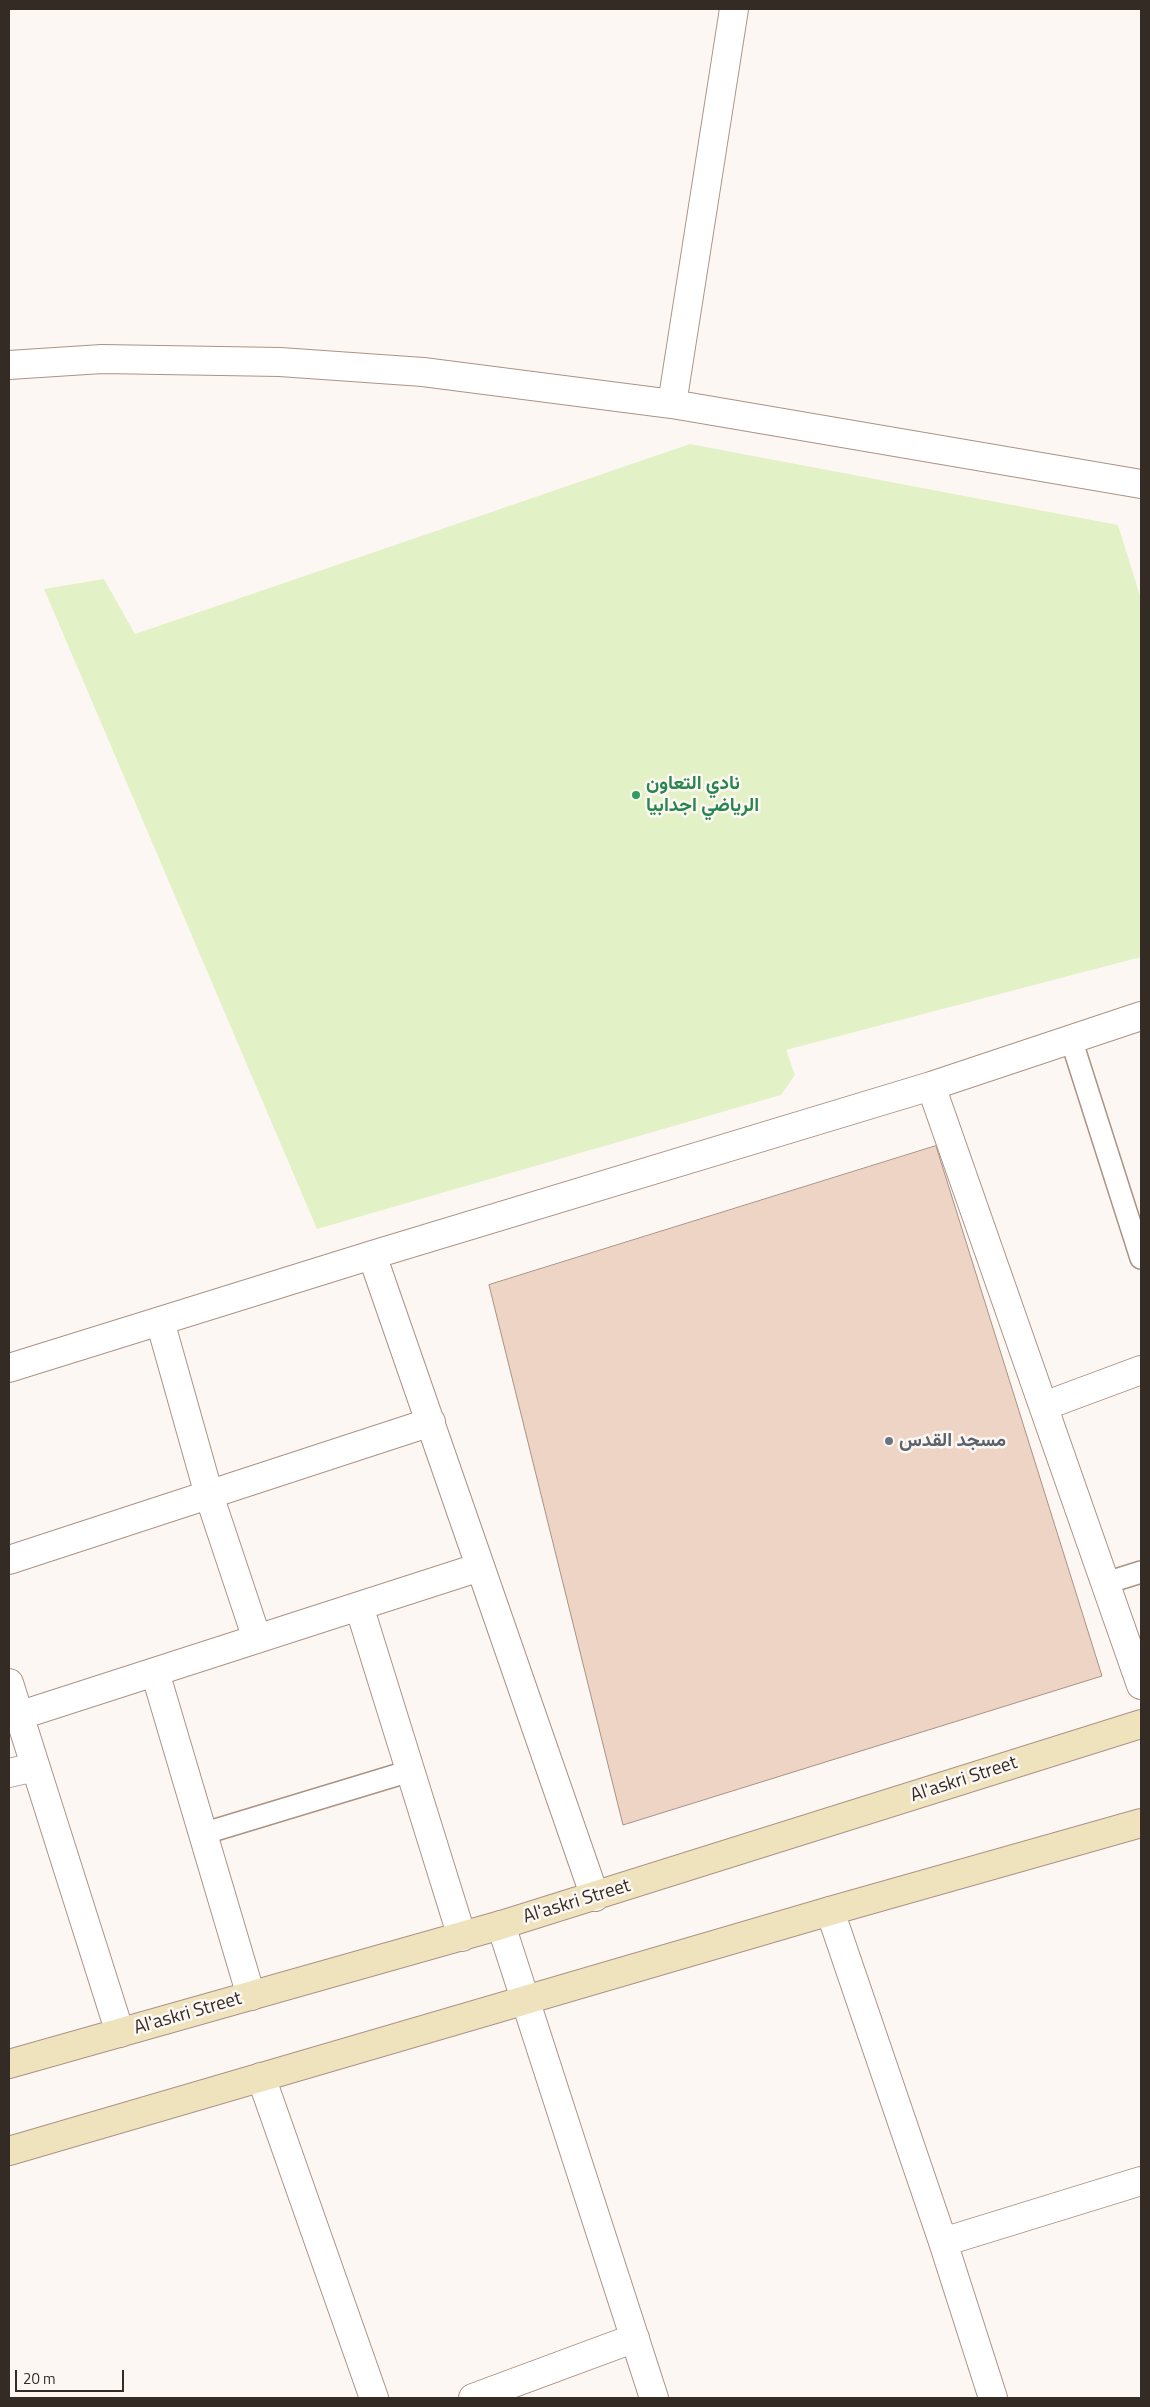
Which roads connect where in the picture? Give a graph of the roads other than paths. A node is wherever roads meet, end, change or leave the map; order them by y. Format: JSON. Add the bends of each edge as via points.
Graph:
{"nodes":[{"id":1,"x":734,"y":9,"type":"edge"},
{"id":2,"x":9,"y":365,"type":"edge"},
{"id":3,"x":672,"y":404,"type":"junction"},
{"id":4,"x":1139,"y":489,"type":"edge"},
{"id":5,"x":1141,"y":1016,"type":"edge"},
{"id":6,"x":1071,"y":1039,"type":"junction"},
{"id":7,"x":932,"y":1086,"type":"junction"},
{"id":8,"x":372,"y":1255,"type":"junction"},
{"id":9,"x":1141,"y":1258,"type":"edge"},
{"id":10,"x":160,"y":1321,"type":"junction"},
{"id":11,"x":9,"y":1368,"type":"edge"},
{"id":12,"x":1141,"y":1370,"type":"edge"},
{"id":13,"x":1044,"y":1406,"type":"junction"},
{"id":14,"x":431,"y":1422,"type":"junction"},
{"id":15,"x":209,"y":1495,"type":"junction"},
{"id":16,"x":9,"y":1560,"type":"edge"},
{"id":17,"x":480,"y":1567,"type":"junction"},
{"id":18,"x":1141,"y":1572,"type":"edge"},
{"id":19,"x":1106,"y":1583,"type":"junction"},
{"id":20,"x":359,"y":1606,"type":"junction"},
{"id":21,"x":257,"y":1640,"type":"junction"},
{"id":22,"x":155,"y":1672,"type":"junction"},
{"id":23,"x":9,"y":1684,"type":"edge"},
{"id":24,"x":1141,"y":1685,"type":"edge"},
{"id":25,"x":18,"y":1716,"type":"junction"},
{"id":26,"x":1141,"y":1724,"type":"edge"},
{"id":27,"x":22,"y":1770,"type":"edge"},
{"id":28,"x":410,"y":1771,"type":"junction"},
{"id":29,"x":1141,"y":1823,"type":"edge"},
{"id":30,"x":202,"y":1834,"type":"junction"},
{"id":31,"x":594,"y":1897,"type":"junction"},
{"id":32,"x":830,"y":1911,"type":"junction"},
{"id":33,"x":501,"y":1926,"type":"junction"},
{"id":34,"x":462,"y":1937,"type":"junction"},
{"id":35,"x":251,"y":1996,"type":"junction"},
{"id":36,"x":524,"y":2000,"type":"junction"},
{"id":37,"x":120,"y":2033,"type":"junction"},
{"id":38,"x":9,"y":2064,"type":"edge"},
{"id":39,"x":261,"y":2077,"type":"junction"},
{"id":40,"x":9,"y":2151,"type":"edge"},
{"id":41,"x":1141,"y":2180,"type":"edge"},
{"id":42,"x":943,"y":2242,"type":"junction"},
{"id":43,"x":635,"y":2338,"type":"junction"},
{"id":44,"x":374,"y":2398,"type":"edge"},
{"id":45,"x":473,"y":2398,"type":"edge"},
{"id":46,"x":654,"y":2398,"type":"edge"},
{"id":47,"x":993,"y":2398,"type":"edge"}],
"edges":[{"from":1,"to":3,"type":"street"},
{"from":2,"to":3,"type":"street","via":[[102,358],[280,362],[423,372]]},
{"from":3,"to":4,"type":"street"},
{"from":5,"to":6,"type":"street"},
{"from":6,"to":7,"type":"street"},
{"from":6,"to":9,"type":"lane"},
{"from":7,"to":8,"type":"street"},
{"from":7,"to":13,"type":"street"},
{"from":8,"to":10,"type":"street"},
{"from":8,"to":14,"type":"street"},
{"from":10,"to":11,"type":"street"},
{"from":10,"to":15,"type":"street"},
{"from":12,"to":13,"type":"street"},
{"from":13,"to":19,"type":"street"},
{"from":14,"to":15,"type":"street"},
{"from":14,"to":17,"type":"street"},
{"from":15,"to":16,"type":"street"},
{"from":15,"to":21,"type":"street"},
{"from":17,"to":20,"type":"street"},
{"from":17,"to":31,"type":"street"},
{"from":18,"to":19,"type":"lane"},
{"from":19,"to":24,"type":"street"},
{"from":20,"to":21,"type":"street"},
{"from":20,"to":28,"type":"street"},
{"from":21,"to":22,"type":"street"},
{"from":22,"to":25,"type":"street"},
{"from":22,"to":30,"type":"street"},
{"from":23,"to":25,"type":"street"},
{"from":25,"to":27,"type":"street"},
{"from":26,"to":31,"type":"street","name":"Al'askri Street"},
{"from":27,"to":37,"type":"street"},
{"from":28,"to":30,"type":"lane"},
{"from":28,"to":34,"type":"street"},
{"from":29,"to":32,"type":"street"},
{"from":30,"to":35,"type":"street"},
{"from":31,"to":33,"type":"street","name":"Al'askri Street"},
{"from":32,"to":36,"type":"street"},
{"from":32,"to":42,"type":"street"},
{"from":33,"to":34,"type":"street","name":"Al'askri Street"},
{"from":33,"to":36,"type":"street"},
{"from":34,"to":35,"type":"street","name":"Al'askri Street"},
{"from":35,"to":37,"type":"street","name":"Al'askri Street"},
{"from":36,"to":39,"type":"street"},
{"from":36,"to":43,"type":"street"},
{"from":37,"to":38,"type":"street","name":"Al'askri Street"},
{"from":39,"to":40,"type":"street"},
{"from":39,"to":44,"type":"street"},
{"from":41,"to":42,"type":"street"},
{"from":42,"to":47,"type":"street"},
{"from":43,"to":45,"type":"street"},
{"from":43,"to":46,"type":"street"}]}
